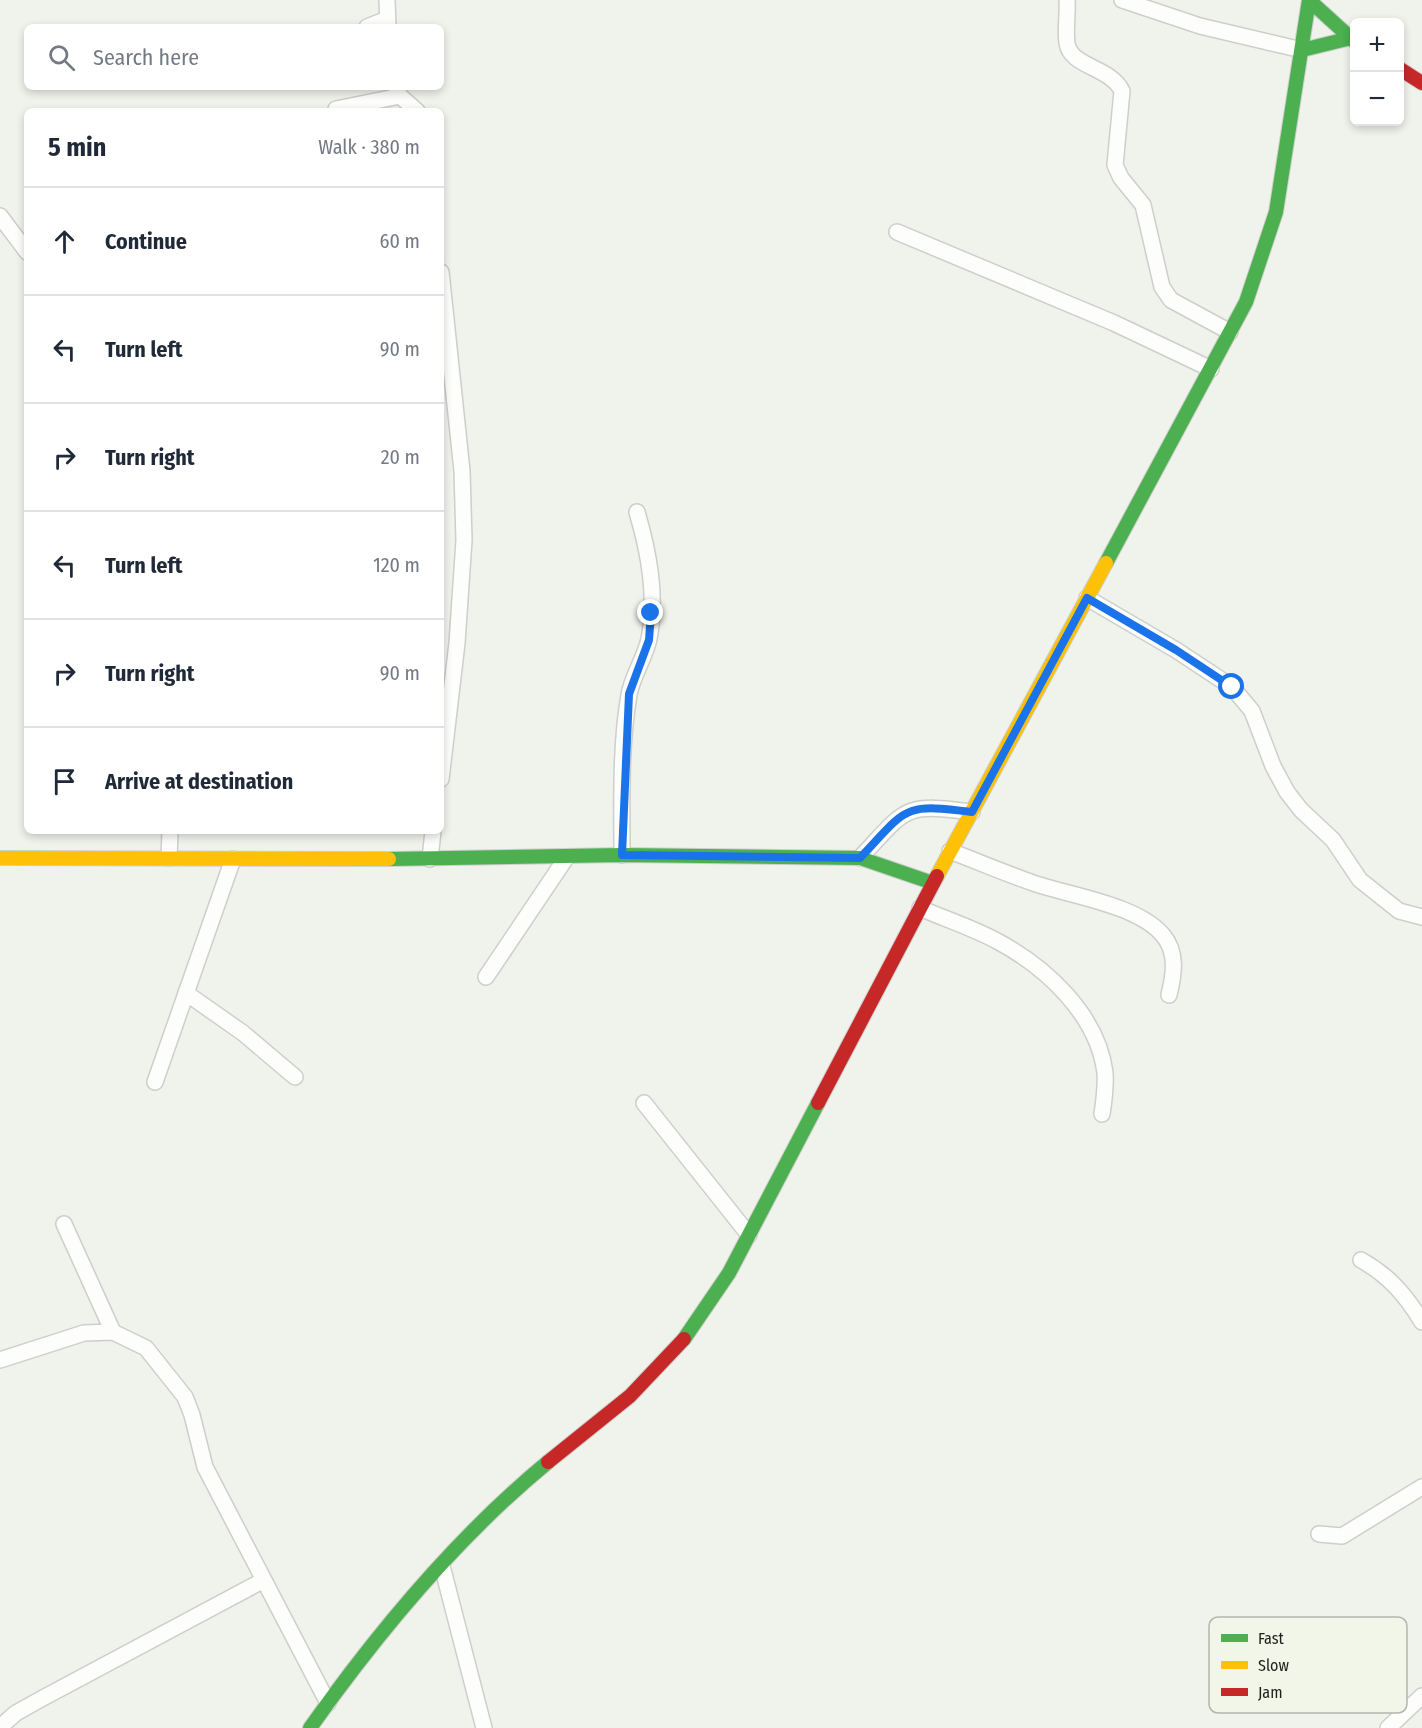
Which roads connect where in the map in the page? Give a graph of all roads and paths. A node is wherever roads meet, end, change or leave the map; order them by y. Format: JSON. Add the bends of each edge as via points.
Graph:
{"nodes":[{"id":1,"x":387,"y":0,"type":"edge"},
{"id":2,"x":1067,"y":0,"type":"edge"},
{"id":3,"x":1122,"y":0,"type":"edge"},
{"id":4,"x":1309,"y":0,"type":"edge"},
{"id":5,"x":387,"y":23,"type":"edge"},
{"id":6,"x":1350,"y":37,"type":"edge"},
{"id":7,"x":1350,"y":41,"type":"edge"},
{"id":8,"x":1302,"y":50,"type":"junction"},
{"id":9,"x":1404,"y":72,"type":"edge"},
{"id":10,"x":1422,"y":83,"type":"edge"},
{"id":11,"x":398,"y":91,"type":"edge"},
{"id":12,"x":339,"y":108,"type":"edge"},
{"id":13,"x":414,"y":108,"type":"edge"},
{"id":14,"x":0,"y":216,"type":"edge"},
{"id":15,"x":897,"y":232,"type":"dead end"},
{"id":16,"x":24,"y":248,"type":"edge"},
{"id":17,"x":444,"y":300,"type":"edge"},
{"id":18,"x":1230,"y":332,"type":"junction"},
{"id":19,"x":1211,"y":369,"type":"junction"},
{"id":20,"x":637,"y":512,"type":"dead end"},
{"id":21,"x":1087,"y":598,"type":"junction"},
{"id":22,"x":444,"y":754,"type":"edge"},
{"id":23,"x":972,"y":812,"type":"junction"},
{"id":24,"x":170,"y":834,"type":"edge"},
{"id":25,"x":433,"y":834,"type":"edge"},
{"id":26,"x":951,"y":851,"type":"junction"},
{"id":27,"x":622,"y":855,"type":"junction"},
{"id":28,"x":0,"y":858,"type":"edge"},
{"id":29,"x":169,"y":858,"type":"junction"},
{"id":30,"x":566,"y":858,"type":"junction"},
{"id":31,"x":860,"y":858,"type":"junction"},
{"id":32,"x":233,"y":859,"type":"junction"},
{"id":33,"x":430,"y":859,"type":"junction"},
{"id":34,"x":933,"y":883,"type":"junction"},
{"id":35,"x":920,"y":908,"type":"junction"},
{"id":36,"x":1422,"y":917,"type":"edge"},
{"id":37,"x":486,"y":977,"type":"dead end"},
{"id":38,"x":186,"y":993,"type":"junction"},
{"id":39,"x":1169,"y":995,"type":"dead end"},
{"id":40,"x":296,"y":1077,"type":"dead end"},
{"id":41,"x":155,"y":1082,"type":"dead end"},
{"id":42,"x":644,"y":1103,"type":"dead end"},
{"id":43,"x":1102,"y":1114,"type":"dead end"},
{"id":44,"x":64,"y":1224,"type":"dead end"},
{"id":45,"x":749,"y":1235,"type":"junction"},
{"id":46,"x":1361,"y":1260,"type":"dead end"},
{"id":47,"x":1422,"y":1322,"type":"edge"},
{"id":48,"x":113,"y":1332,"type":"junction"},
{"id":49,"x":0,"y":1360,"type":"edge"},
{"id":50,"x":1422,"y":1487,"type":"edge"},
{"id":51,"x":1319,"y":1534,"type":"dead end"},
{"id":52,"x":442,"y":1566,"type":"junction"},
{"id":53,"x":262,"y":1581,"type":"junction"},
{"id":54,"x":1422,"y":1696,"type":"edge"},
{"id":55,"x":328,"y":1703,"type":"junction"},
{"id":56,"x":1407,"y":1710,"type":"edge"},
{"id":57,"x":1404,"y":1713,"type":"edge"},
{"id":58,"x":0,"y":1727,"type":"edge"},
{"id":59,"x":310,"y":1728,"type":"edge"},
{"id":60,"x":484,"y":1728,"type":"edge"},
{"id":61,"x":1388,"y":1728,"type":"edge"}],
"edges":[{"from":1,"to":5,"type":"street"},
{"from":2,"to":18,"type":"street","via":[[1070,51],[1118,81],[1122,91],[1115,165],[1143,205],[1162,287],[1172,300]]},
{"from":3,"to":8,"type":"street","via":[[1200,26]]},
{"from":4,"to":6,"type":"street"},
{"from":4,"to":8,"type":"street"},
{"from":7,"to":8,"type":"street"},
{"from":8,"to":18,"type":"street","via":[[1276,212],[1246,302]]},
{"from":9,"to":10,"type":"street"},
{"from":11,"to":12,"type":"street"},
{"from":11,"to":13,"type":"street"},
{"from":14,"to":16,"type":"street"},
{"from":15,"to":19,"type":"street","via":[[1114,323]]},
{"from":17,"to":22,"type":"street","via":[[462,471],[464,540]]},
{"from":18,"to":19,"type":"street"},
{"from":19,"to":21,"type":"street"},
{"from":20,"to":27,"type":"street","via":[[651,580],[651,613],[649,640],[629,694]]},
{"from":21,"to":23,"type":"street"},
{"from":21,"to":36,"type":"street","via":[[1232,687],[1252,711],[1273,766],[1301,810],[1333,840],[1360,880],[1399,911]]},
{"from":23,"to":26,"type":"street"},
{"from":23,"to":31,"type":"street","via":[[929,806],[912,809],[898,818]]},
{"from":24,"to":29,"type":"street"},
{"from":25,"to":33,"type":"street"},
{"from":26,"to":34,"type":"street"},
{"from":26,"to":39,"type":"street","via":[[1041,885],[1113,906],[1144,921],[1162,935],[1173,953]]},
{"from":27,"to":30,"type":"street"},
{"from":27,"to":31,"type":"street"},
{"from":28,"to":29,"type":"street"},
{"from":29,"to":32,"type":"street"},
{"from":30,"to":33,"type":"street"},
{"from":30,"to":37,"type":"street"},
{"from":31,"to":34,"type":"street"},
{"from":32,"to":33,"type":"street"},
{"from":32,"to":38,"type":"street"},
{"from":34,"to":35,"type":"street"},
{"from":35,"to":43,"type":"street","via":[[997,941],[1047,976],[1067,996],[1097,1045],[1105,1072]]},
{"from":35,"to":45,"type":"street"},
{"from":38,"to":40,"type":"street"},
{"from":38,"to":41,"type":"street"},
{"from":42,"to":45,"type":"street"},
{"from":44,"to":48,"type":"street"},
{"from":45,"to":52,"type":"street","via":[[703,1317],[670,1356],[628,1397],[530,1478]]},
{"from":46,"to":47,"type":"street","via":[[1400,1288]]},
{"from":48,"to":49,"type":"street","via":[[84,1333]]},
{"from":48,"to":53,"type":"street","via":[[146,1348],[184,1397],[205,1467]]},
{"from":50,"to":51,"type":"street","via":[[1342,1536]]},
{"from":52,"to":55,"type":"street"},
{"from":52,"to":60,"type":"street"},
{"from":53,"to":55,"type":"street"},
{"from":53,"to":58,"type":"street","via":[[41,1699]]},
{"from":54,"to":56,"type":"street"},
{"from":55,"to":59,"type":"street"},
{"from":57,"to":61,"type":"street"}]}
